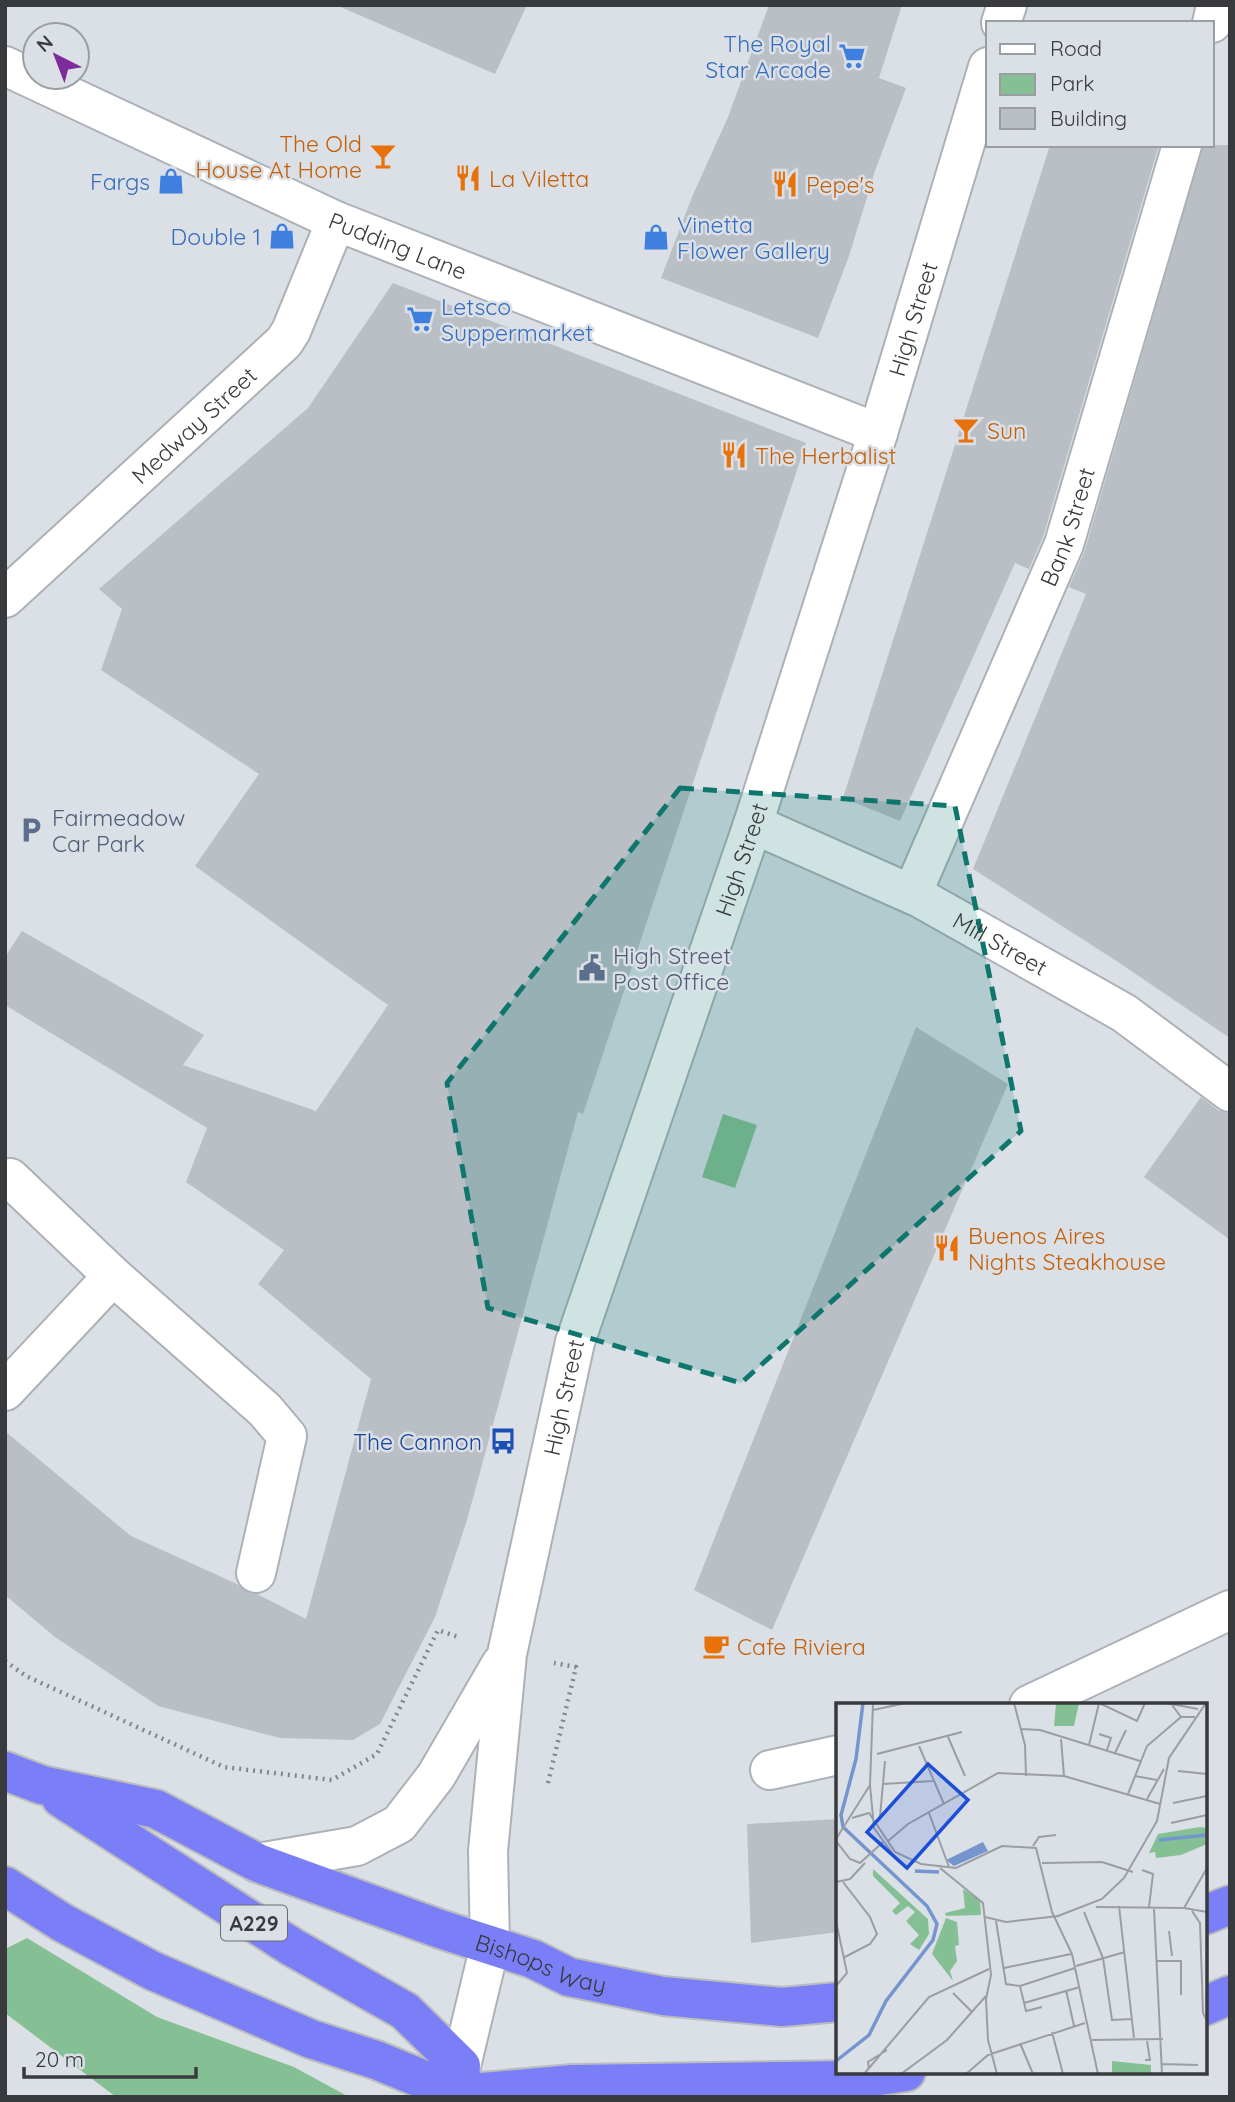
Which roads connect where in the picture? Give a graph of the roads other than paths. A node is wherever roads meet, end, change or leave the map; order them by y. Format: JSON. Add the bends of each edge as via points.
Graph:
{"nodes":[{"id":1,"x":5,"y":66,"type":"edge"},
{"id":2,"x":986,"y":73,"type":"edge"},
{"id":3,"x":1181,"y":147,"type":"edge"},
{"id":4,"x":336,"y":221,"type":"junction"},
{"id":5,"x":878,"y":433,"type":"junction"},
{"id":6,"x":5,"y":598,"type":"edge"},
{"id":7,"x":753,"y":824,"type":"junction"},
{"id":8,"x":912,"y":894,"type":"junction"},
{"id":9,"x":1230,"y":1092,"type":"edge"},
{"id":10,"x":10,"y":1178,"type":"dead end"},
{"id":11,"x":113,"y":1276,"type":"junction"},
{"id":12,"x":5,"y":1391,"type":"edge"},
{"id":13,"x":256,"y":1573,"type":"dead end"},
{"id":14,"x":1230,"y":1610,"type":"edge"},
{"id":15,"x":507,"y":1654,"type":"junction"},
{"id":16,"x":1033,"y":1703,"type":"edge"},
{"id":17,"x":836,"y":1755,"type":"edge"},
{"id":18,"x":770,"y":1770,"type":"dead end"},
{"id":19,"x":5,"y":1771,"type":"edge"},
{"id":20,"x":42,"y":1785,"type":"junction"},
{"id":21,"x":258,"y":1863,"type":"junction"},
{"id":22,"x":5,"y":1886,"type":"edge"},
{"id":23,"x":1230,"y":1905,"type":"edge"},
{"id":24,"x":1207,"y":1914,"type":"edge"},
{"id":25,"x":489,"y":1945,"type":"junction"},
{"id":26,"x":1230,"y":1995,"type":"edge"},
{"id":27,"x":836,"y":2002,"type":"edge"},
{"id":28,"x":1207,"y":2005,"type":"edge"},
{"id":29,"x":894,"y":2074,"type":"edge"},
{"id":30,"x":460,"y":2085,"type":"edge"}],
"edges":[{"from":1,"to":4,"type":"street","name":"Pudding Lane"},
{"from":2,"to":5,"type":"street","name":"High Street"},
{"from":3,"to":8,"type":"street","name":"Bank Street","via":[[1064,544]]},
{"from":4,"to":5,"type":"street","name":"Pudding Lane"},
{"from":4,"to":6,"type":"street","name":"Medway Street","via":[[284,342]]},
{"from":5,"to":7,"type":"street","name":"High Street"},
{"from":7,"to":8,"type":"street","name":"Mill Street"},
{"from":7,"to":15,"type":"street","name":"High Street","via":[[575,1342]]},
{"from":8,"to":9,"type":"street","name":"Mill Street","via":[[1124,1013]]},
{"from":10,"to":11,"type":"street"},
{"from":11,"to":12,"type":"street"},
{"from":11,"to":13,"type":"street","via":[[265,1410],[287,1436]]},
{"from":14,"to":16,"type":"street"},
{"from":15,"to":21,"type":"street","name":"High Street","via":[[436,1776],[399,1824],[358,1846]]},
{"from":15,"to":25,"type":"street","name":"High Street","via":[[488,1852]]},
{"from":17,"to":18,"type":"street"},
{"from":19,"to":20,"type":"highway","number":"A229"},
{"from":20,"to":21,"type":"highway","number":"A229","via":[[156,1809]]},
{"from":20,"to":30,"type":"highway","number":"A229","via":[[292,1947],[405,2011]]},
{"from":21,"to":25,"type":"highway","name":"Bishops Way","number":"A229"},
{"from":22,"to":30,"type":"highway","via":[[153,1971],[311,2039]]},
{"from":23,"to":24,"type":"highway"},
{"from":25,"to":27,"type":"highway","name":"Bishops Way","number":"A229","via":[[569,1977],[663,1996],[782,2007]]},
{"from":25,"to":30,"type":"street","name":"High Street"},
{"from":26,"to":28,"type":"highway"},
{"from":29,"to":30,"type":"highway","via":[[852,2081]]}]}
